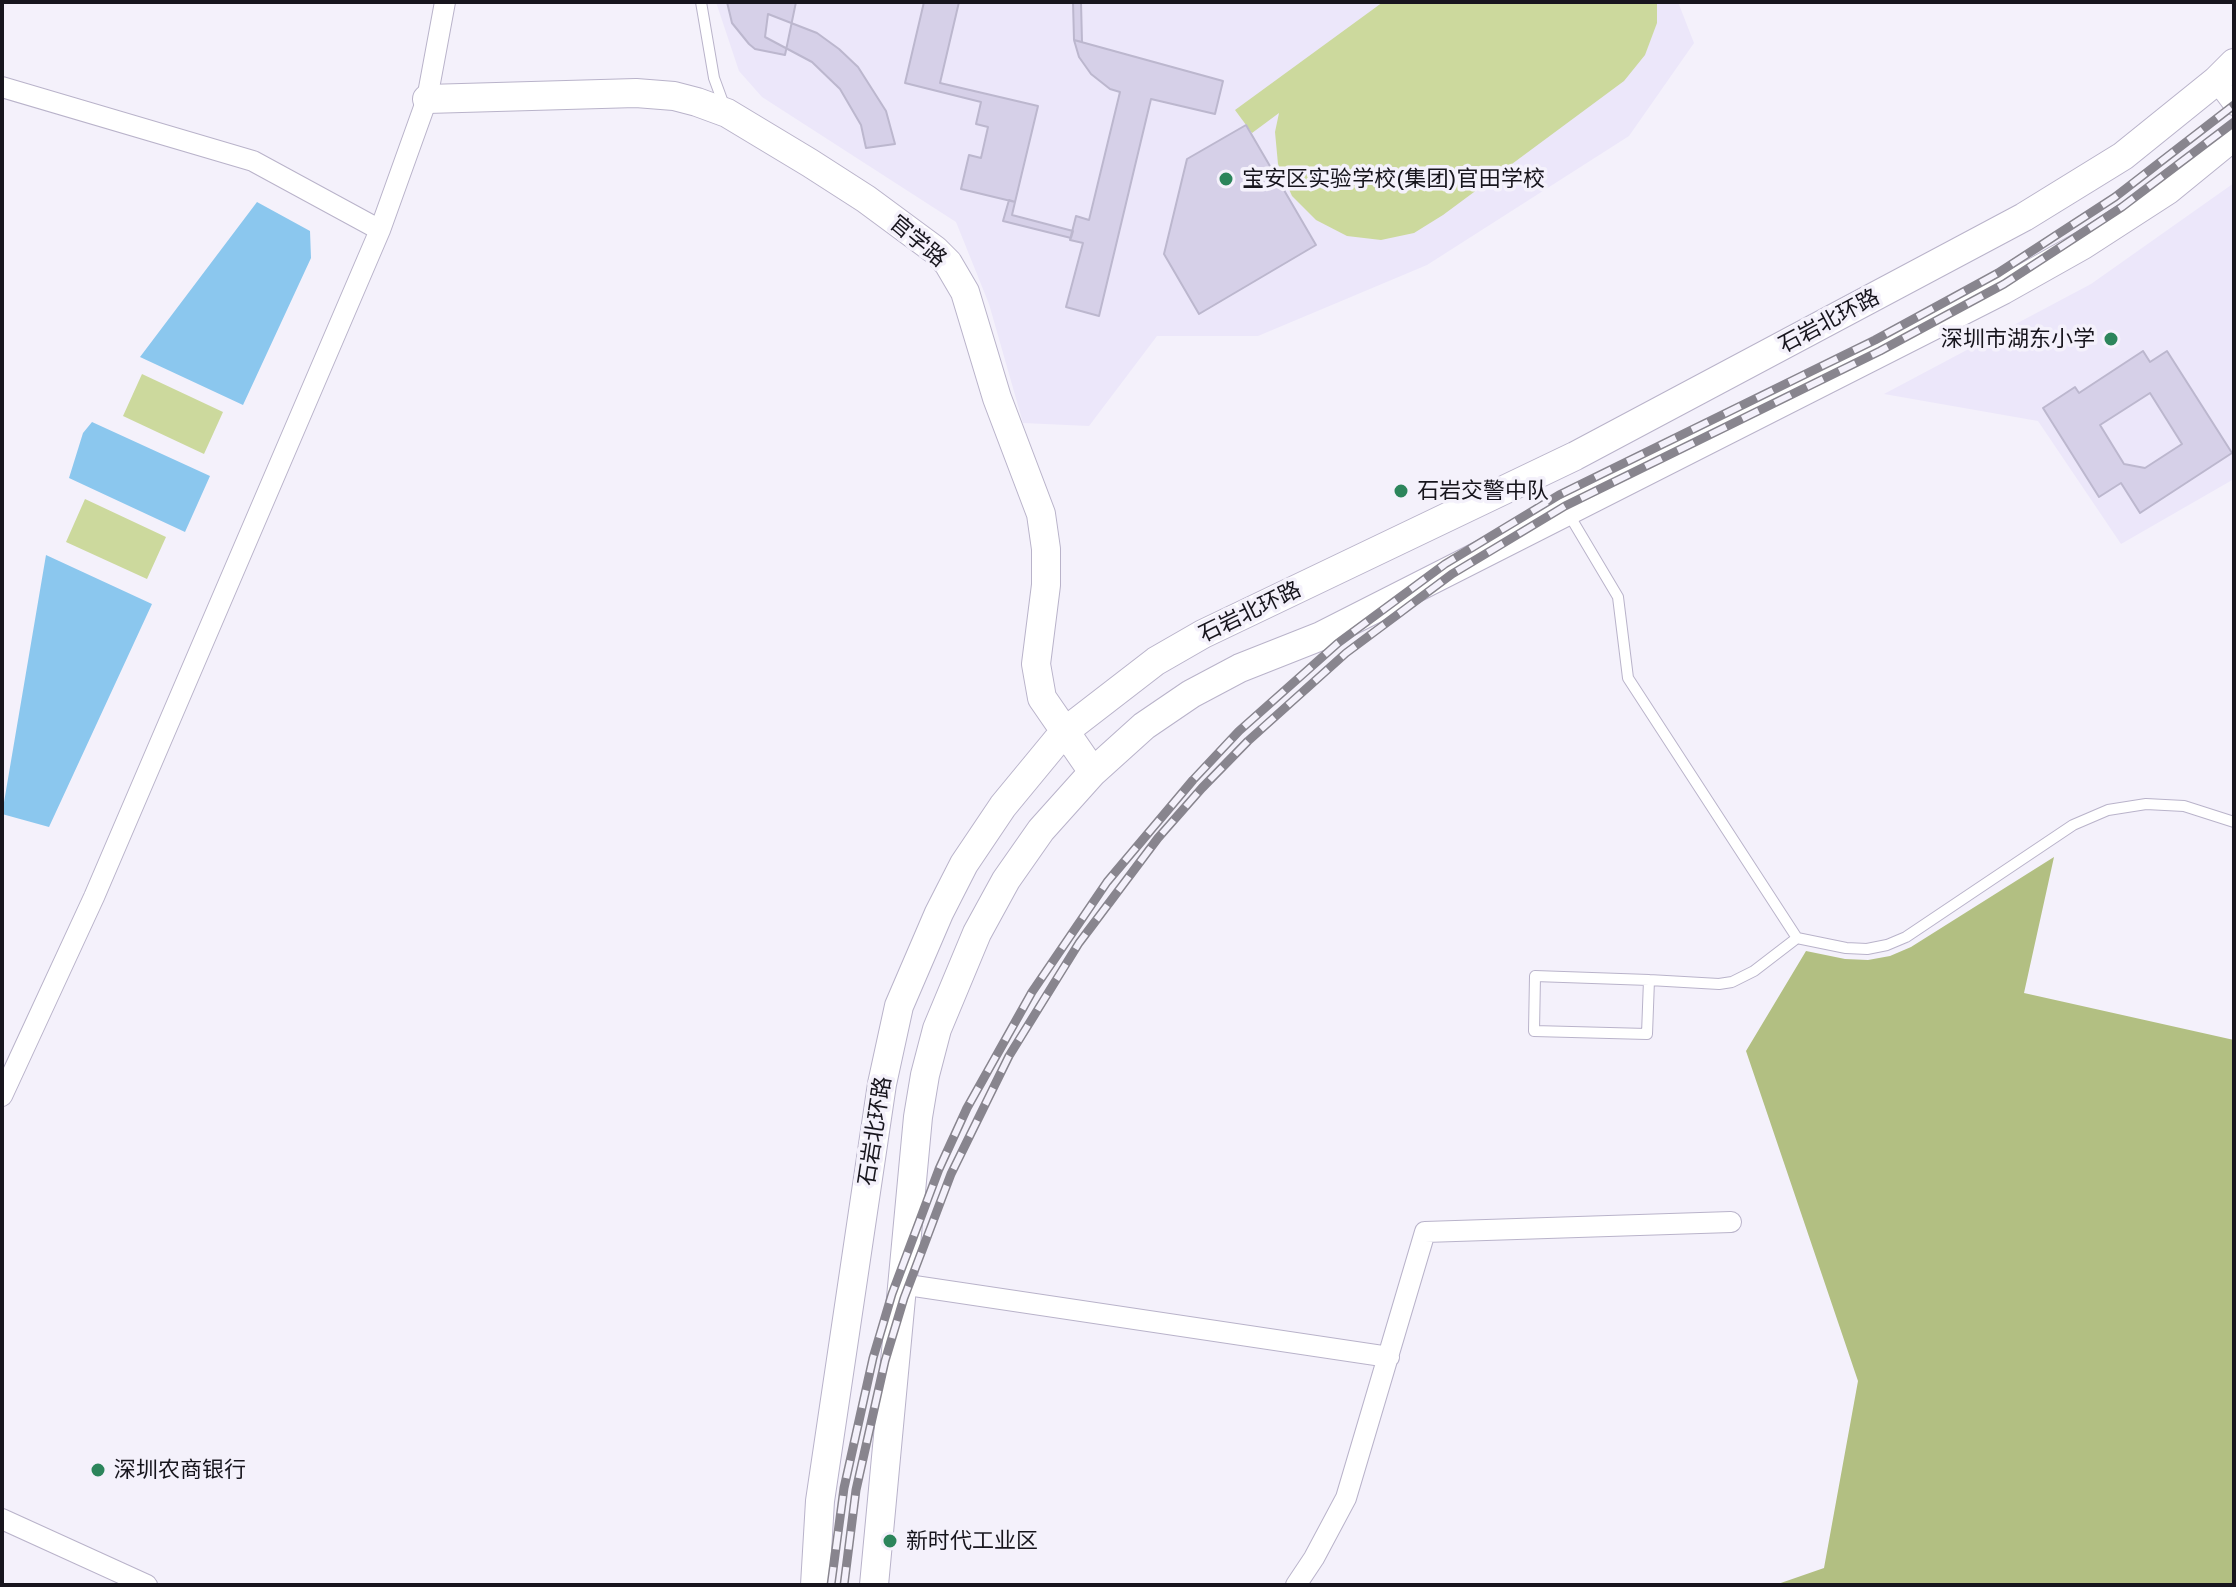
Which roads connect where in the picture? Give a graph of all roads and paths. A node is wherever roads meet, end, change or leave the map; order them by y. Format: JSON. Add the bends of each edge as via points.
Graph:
{"nodes":[{"id":1,"x":445,"y":2,"type":"edge"},
{"id":2,"x":701,"y":2,"type":"edge"},
{"id":3,"x":2225,"y":72,"type":"edge"},
{"id":4,"x":2,"y":87,"type":"edge"},
{"id":5,"x":427,"y":99,"type":"junction"},
{"id":6,"x":2234,"y":105,"type":"edge"},
{"id":7,"x":727,"y":113,"type":"junction"},
{"id":8,"x":2234,"y":136,"type":"edge"},
{"id":9,"x":380,"y":230,"type":"junction"},
{"id":10,"x":1567,"y":511,"type":"junction"},
{"id":11,"x":1064,"y":732,"type":"junction"},
{"id":12,"x":1093,"y":772,"type":"junction"},
{"id":13,"x":2234,"y":822,"type":"edge"},
{"id":14,"x":1797,"y":938,"type":"junction"},
{"id":15,"x":1649,"y":980,"type":"junction"},
{"id":16,"x":2,"y":1096,"type":"edge"},
{"id":17,"x":1731,"y":1222,"type":"dead end"},
{"id":18,"x":901,"y":1284,"type":"junction"},
{"id":19,"x":1389,"y":1357,"type":"junction"},
{"id":20,"x":2,"y":1519,"type":"edge"},
{"id":21,"x":147,"y":1585,"type":"edge"},
{"id":22,"x":815,"y":1585,"type":"edge"},
{"id":23,"x":874,"y":1585,"type":"edge"},
{"id":24,"x":1296,"y":1585,"type":"edge"}],
"edges":[{"from":1,"to":5,"type":"street"},
{"from":2,"to":7,"type":"lane","via":[[714,78]]},
{"from":3,"to":6,"type":"street"},
{"from":3,"to":11,"type":"main road","name":"石岩北环路","via":[[2123,156],[2024,217],[1575,456],[1203,634],[1156,661]]},
{"from":4,"to":9,"type":"street","via":[[253,161]]},
{"from":5,"to":7,"type":"main road","name":"官学路","via":[[636,93],[674,96]]},
{"from":5,"to":9,"type":"street"},
{"from":7,"to":11,"type":"main road","name":"官学路","via":[[866,199],[935,250],[958,278],[1041,514],[1046,585],[1038,683]]},
{"from":8,"to":10,"type":"main road","name":"石岩北环路","via":[[2168,190],[2083,245]]},
{"from":9,"to":16,"type":"street","via":[[94,897]]},
{"from":10,"to":12,"type":"main road","name":"石岩北环路","via":[[1321,636],[1191,694],[1144,726]]},
{"from":10,"to":14,"type":"lane","via":[[1618,597],[1628,678]]},
{"from":11,"to":12,"type":"main road","name":"官学路"},
{"from":11,"to":22,"type":"main road","name":"石岩北环路","via":[[964,864],[899,1006],[882,1084],[822,1485]]},
{"from":12,"to":18,"type":"main road","name":"石岩北环路","via":[[1041,830],[1006,880],[954,982],[925,1075]]},
{"from":13,"to":14,"type":"lane","via":[[2184,806],[2108,810],[2073,825],[1896,941],[1867,949]]},
{"from":14,"to":15,"type":"lane","via":[[1732,982]]},
{"from":15,"to":15,"type":"lane","via":[[1647,1034],[1534,1031],[1535,976]]},
{"from":17,"to":19,"type":"street","via":[[1425,1232]]},
{"from":18,"to":19,"type":"street"},
{"from":18,"to":23,"type":"main road","name":"石岩北环路"},
{"from":19,"to":24,"type":"street","via":[[1346,1498]]},
{"from":20,"to":21,"type":"street"}]}
